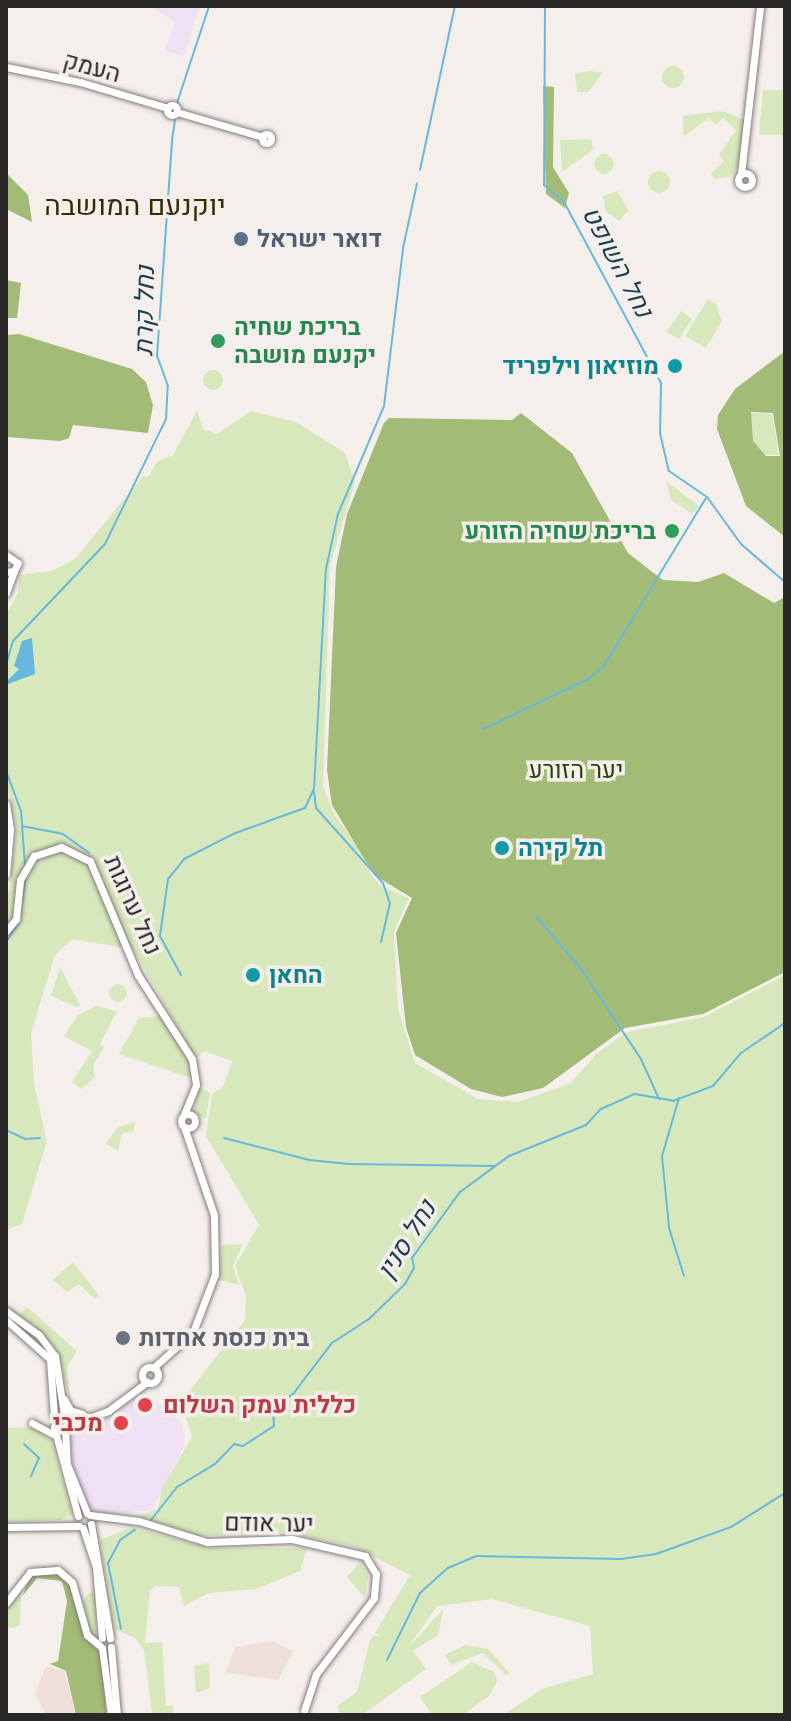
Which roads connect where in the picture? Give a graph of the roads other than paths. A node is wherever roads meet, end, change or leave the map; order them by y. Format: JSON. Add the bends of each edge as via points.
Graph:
{"nodes":[{"id":1,"x":760,"y":6,"type":"edge"},
{"id":2,"x":6,"y":67,"type":"edge"},
{"id":3,"x":263,"y":137,"type":"dead end"},
{"id":4,"x":745,"y":174,"type":"dead end"},
{"id":5,"x":6,"y":555,"type":"edge"},
{"id":6,"x":8,"y":575,"type":"edge"},
{"id":7,"x":6,"y":593,"type":"edge"},
{"id":8,"x":6,"y":804,"type":"edge"},
{"id":9,"x":6,"y":874,"type":"edge"},
{"id":10,"x":6,"y":929,"type":"edge"},
{"id":11,"x":188,"y":1115,"type":"junction"},
{"id":12,"x":193,"y":1125,"type":"junction"},
{"id":13,"x":184,"y":1127,"type":"junction"},
{"id":14,"x":190,"y":1144,"type":"junction"},
{"id":15,"x":6,"y":1311,"type":"edge"},
{"id":16,"x":6,"y":1320,"type":"edge"},
{"id":17,"x":157,"y":1368,"type":"junction"},
{"id":18,"x":144,"y":1379,"type":"junction"},
{"id":19,"x":61,"y":1393,"type":"junction"},
{"id":20,"x":82,"y":1414,"type":"junction"},
{"id":21,"x":64,"y":1415,"type":"junction"},
{"id":22,"x":54,"y":1416,"type":"junction"},
{"id":23,"x":32,"y":1423,"type":"dead end"},
{"id":24,"x":54,"y":1427,"type":"junction"},
{"id":25,"x":66,"y":1427,"type":"junction"},
{"id":26,"x":57,"y":1444,"type":"junction"},
{"id":27,"x":85,"y":1520,"type":"junction"},
{"id":28,"x":6,"y":1527,"type":"edge"},
{"id":29,"x":6,"y":1603,"type":"edge"},
{"id":30,"x":104,"y":1642,"type":"junction"},
{"id":31,"x":304,"y":1712,"type":"edge"},
{"id":32,"x":114,"y":1715,"type":"edge"}],
"edges":[{"from":1,"to":4,"type":"street"},
{"from":2,"to":3,"type":"street","name":"העמק","via":[[80,82],[168,108],[170,115],[177,112]]},
{"from":5,"to":6,"type":"street","via":[[18,560]]},
{"from":6,"to":7,"type":"street"},
{"from":8,"to":9,"type":"street"},
{"from":10,"to":11,"type":"street","name":"נחל ערוגות","via":[[14,917],[19,873],[29,857],[53,844],[82,850],[100,868],[138,967],[195,1068]]},
{"from":11,"to":12,"type":"street"},
{"from":11,"to":13,"type":"street"},
{"from":12,"to":13,"type":"street"},
{"from":12,"to":14,"type":"street"},
{"from":13,"to":14,"type":"street"},
{"from":14,"to":17,"type":"street","via":[[214,1215],[215,1272],[199,1322]]},
{"from":15,"to":19,"type":"street","via":[[52,1351]]},
{"from":16,"to":22,"type":"street","via":[[50,1359]]},
{"from":17,"to":18,"type":"street"},
{"from":17,"to":18,"type":"street","via":[[154,1382]]},
{"from":18,"to":20,"type":"street","via":[[107,1406]]},
{"from":18,"to":25,"type":"street","via":[[108,1411]]},
{"from":19,"to":20,"type":"street","via":[[70,1410]]},
{"from":19,"to":21,"type":"street"},
{"from":20,"to":21,"type":"street"},
{"from":21,"to":22,"type":"street"},
{"from":21,"to":25,"type":"street"},
{"from":22,"to":24,"type":"street"},
{"from":23,"to":26,"type":"street","via":[[49,1428]]},
{"from":24,"to":25,"type":"street"},
{"from":24,"to":26,"type":"street"},
{"from":25,"to":27,"type":"street","via":[[67,1464]]},
{"from":26,"to":27,"type":"street"},
{"from":27,"to":28,"type":"street"},
{"from":27,"to":30,"type":"street"},
{"from":27,"to":31,"type":"street","name":"יער אודם","via":[[125,1520],[207,1544],[291,1542],[363,1559],[372,1576],[371,1595],[312,1673]]},
{"from":29,"to":30,"type":"street","via":[[30,1572],[58,1570],[72,1582],[87,1635]]},
{"from":30,"to":32,"type":"street"}]}
